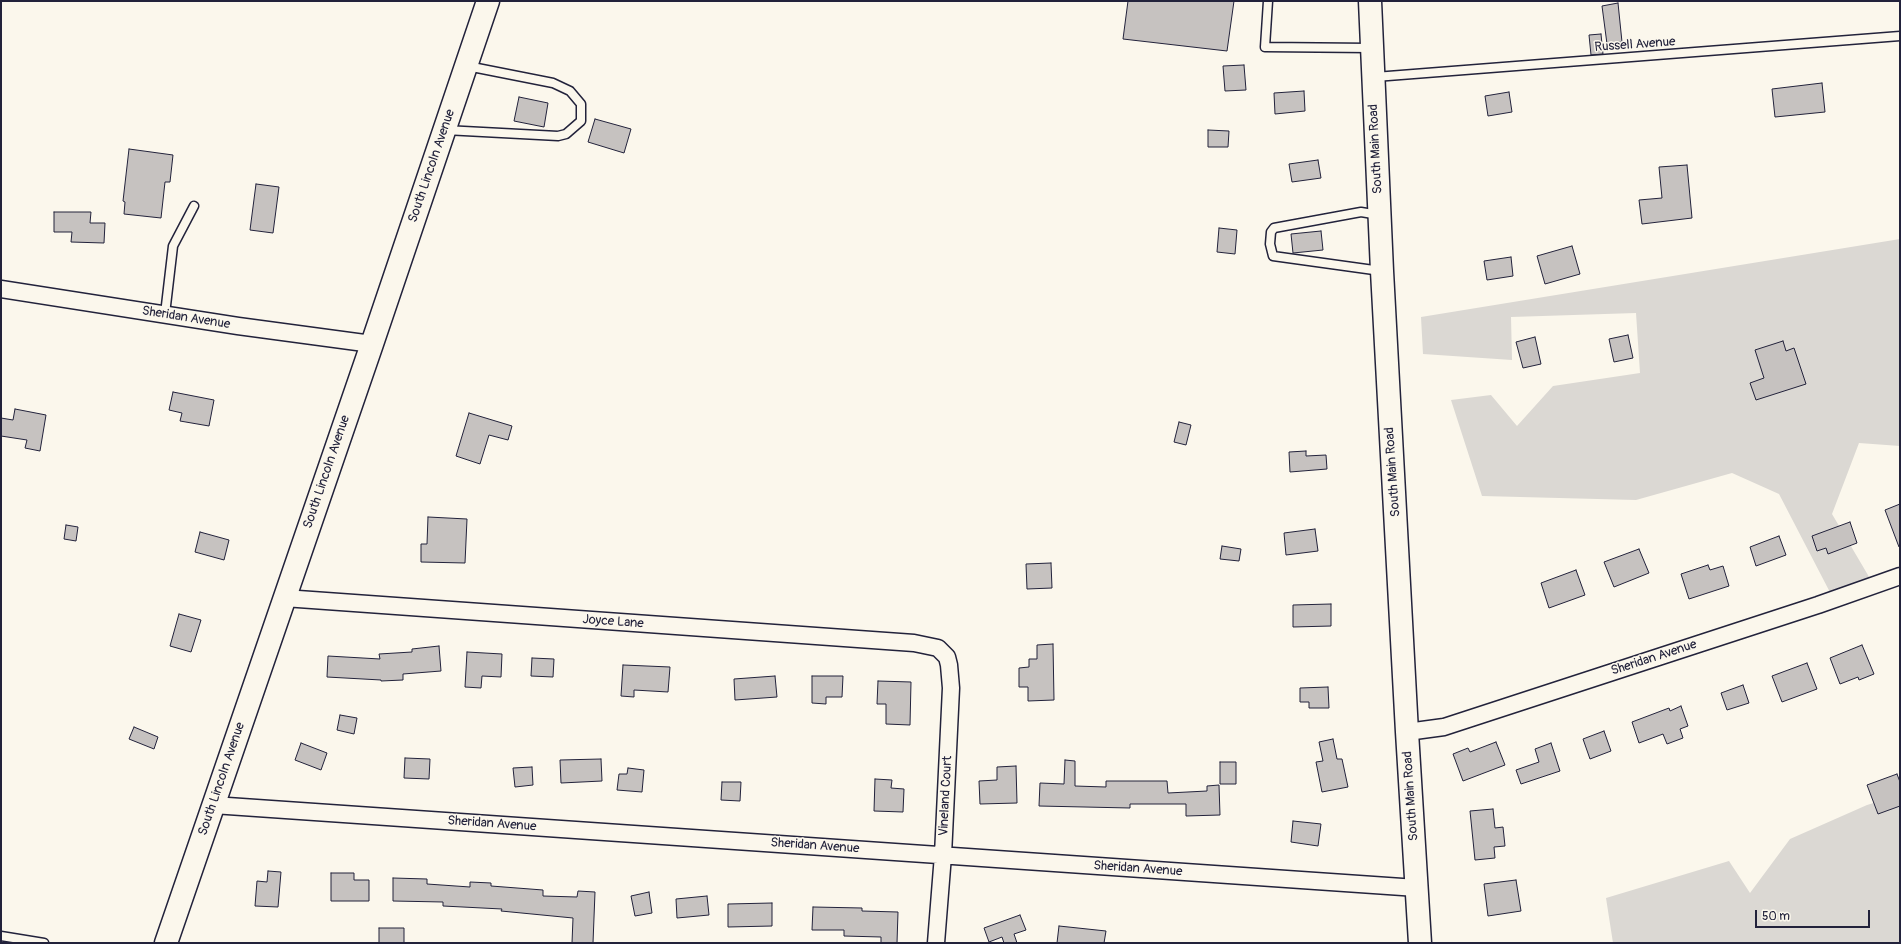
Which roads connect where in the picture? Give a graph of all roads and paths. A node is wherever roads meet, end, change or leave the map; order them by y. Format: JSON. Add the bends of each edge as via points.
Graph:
{"nodes":[{"id":1,"x":488,"y":1,"type":"edge"},
{"id":2,"x":1268,"y":1,"type":"edge"},
{"id":3,"x":1370,"y":1,"type":"edge"},
{"id":4,"x":1900,"y":36,"type":"edge"},
{"id":5,"x":1372,"y":48,"type":"junction"},
{"id":6,"x":466,"y":66,"type":"junction"},
{"id":7,"x":1372,"y":77,"type":"junction"},
{"id":8,"x":444,"y":130,"type":"junction"},
{"id":9,"x":194,"y":206,"type":"dead end"},
{"id":10,"x":1379,"y":215,"type":"junction"},
{"id":11,"x":1382,"y":271,"type":"junction"},
{"id":12,"x":1,"y":289,"type":"edge"},
{"id":13,"x":165,"y":314,"type":"junction"},
{"id":14,"x":372,"y":344,"type":"junction"},
{"id":15,"x":1900,"y":576,"type":"edge"},
{"id":16,"x":284,"y":598,"type":"junction"},
{"id":17,"x":941,"y":651,"type":"joint"},
{"id":18,"x":1407,"y":732,"type":"junction"},
{"id":19,"x":213,"y":805,"type":"junction"},
{"id":20,"x":943,"y":855,"type":"junction"},
{"id":21,"x":1417,"y":888,"type":"junction"},
{"id":22,"x":1,"y":936,"type":"edge"},
{"id":23,"x":44,"y":943,"type":"edge"},
{"id":24,"x":166,"y":943,"type":"edge"},
{"id":25,"x":936,"y":943,"type":"edge"},
{"id":26,"x":1420,"y":943,"type":"edge"}],
"edges":[{"from":1,"to":6,"type":"main road","name":"South Lincoln Avenue"},
{"from":2,"to":5,"type":"lane","via":[[1265,48]]},
{"from":3,"to":5,"type":"main road","name":"South Main Road"},
{"from":4,"to":7,"type":"lane","name":"Russell Avenue"},
{"from":5,"to":7,"type":"main road","name":"South Main Road"},
{"from":6,"to":8,"type":"main road","name":"South Lincoln Avenue"},
{"from":6,"to":8,"type":"lane","via":[[553,83],[570,91],[581,104],[581,121],[566,134],[558,136]]},
{"from":7,"to":10,"type":"main road","name":"South Main Road"},
{"from":8,"to":14,"type":"main road","name":"South Lincoln Avenue"},
{"from":9,"to":13,"type":"lane","via":[[173,246]]},
{"from":10,"to":11,"type":"main road","name":"South Main Road"},
{"from":10,"to":11,"type":"lane","via":[[1361,212],[1274,228],[1270,232],[1270,244],[1273,256]]},
{"from":11,"to":18,"type":"main road","name":"South Main Road"},
{"from":12,"to":13,"type":"street","name":"Sheridan Avenue"},
{"from":13,"to":14,"type":"street","name":"Sheridan Avenue"},
{"from":14,"to":16,"type":"main road","name":"South Lincoln Avenue"},
{"from":15,"to":18,"type":"street","name":"Sheridan Avenue","via":[[1822,604],[1444,727]]},
{"from":16,"to":17,"type":"street","name":"Joyce Lane","via":[[914,643],[929,645]]},
{"from":16,"to":19,"type":"main road","name":"South Lincoln Avenue"},
{"from":17,"to":20,"type":"street","name":"Vineland Court","via":[[947,657],[951,688]]},
{"from":18,"to":21,"type":"main road","name":"South Main Road"},
{"from":19,"to":20,"type":"street","name":"Sheridan Avenue"},
{"from":19,"to":24,"type":"main road","name":"South Lincoln Avenue"},
{"from":20,"to":21,"type":"street","name":"Sheridan Avenue"},
{"from":20,"to":25,"type":"street","name":"Vineland Court"},
{"from":21,"to":26,"type":"main road","name":"South Main Road"},
{"from":22,"to":23,"type":"lane"}]}
